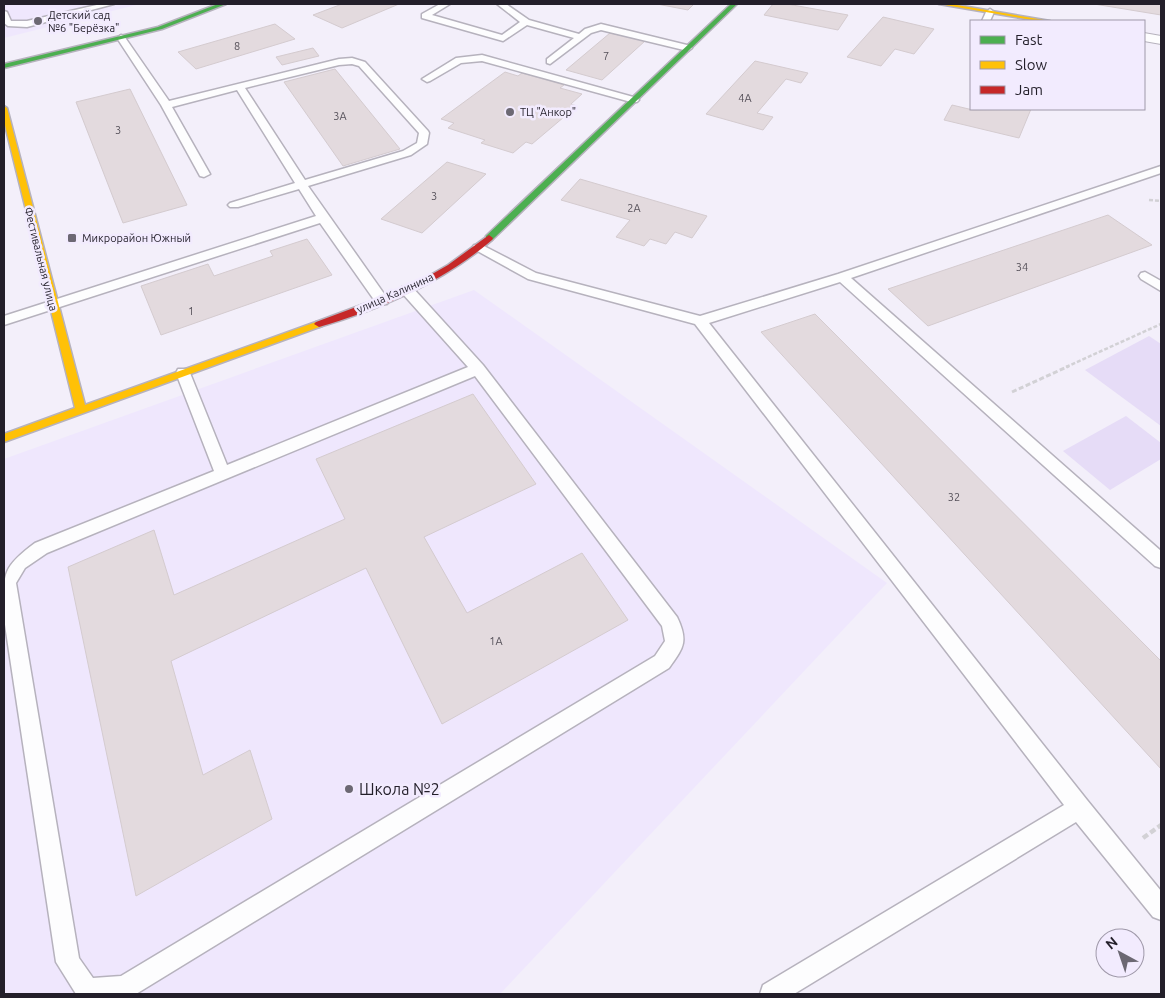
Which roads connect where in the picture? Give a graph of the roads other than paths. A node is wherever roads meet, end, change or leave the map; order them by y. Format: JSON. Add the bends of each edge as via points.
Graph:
{"nodes":[{"id":1,"x":110,"y":4,"type":"edge"},
{"id":2,"x":223,"y":4,"type":"edge"},
{"id":3,"x":446,"y":4,"type":"edge"},
{"id":4,"x":501,"y":4,"type":"edge"},
{"id":5,"x":734,"y":4,"type":"edge"},
{"id":6,"x":942,"y":4,"type":"edge"},
{"id":7,"x":4,"y":14,"type":"edge"},
{"id":8,"x":988,"y":16,"type":"edge"},
{"id":9,"x":1035,"y":20,"type":"edge"},
{"id":10,"x":526,"y":22,"type":"junction"},
{"id":11,"x":580,"y":37,"type":"junction"},
{"id":12,"x":1145,"y":37,"type":"edge"},
{"id":13,"x":121,"y":38,"type":"junction"},
{"id":14,"x":1161,"y":40,"type":"edge"},
{"id":15,"x":688,"y":48,"type":"junction"},
{"id":16,"x":550,"y":61,"type":"dead end"},
{"id":17,"x":4,"y":66,"type":"edge"},
{"id":18,"x":427,"y":80,"type":"dead end"},
{"id":19,"x":238,"y":86,"type":"junction"},
{"id":20,"x":634,"y":100,"type":"junction"},
{"id":21,"x":166,"y":105,"type":"junction"},
{"id":22,"x":4,"y":108,"type":"edge"},
{"id":23,"x":1161,"y":169,"type":"edge"},
{"id":24,"x":204,"y":174,"type":"dead end"},
{"id":25,"x":302,"y":184,"type":"junction"},
{"id":26,"x":234,"y":205,"type":"dead end"},
{"id":27,"x":323,"y":218,"type":"junction"},
{"id":28,"x":478,"y":248,"type":"junction"},
{"id":29,"x":1145,"y":276,"type":"dead end"},
{"id":30,"x":842,"y":277,"type":"junction"},
{"id":31,"x":1161,"y":287,"type":"edge"},
{"id":32,"x":407,"y":290,"type":"junction"},
{"id":33,"x":382,"y":300,"type":"junction"},
{"id":34,"x":52,"y":304,"type":"junction"},
{"id":35,"x":4,"y":321,"type":"edge"},
{"id":36,"x":700,"y":321,"type":"junction"},
{"id":37,"x":478,"y":369,"type":"junction"},
{"id":38,"x":182,"y":373,"type":"junction"},
{"id":39,"x":81,"y":411,"type":"junction"},
{"id":40,"x":4,"y":438,"type":"edge"},
{"id":41,"x":223,"y":474,"type":"junction"},
{"id":42,"x":1161,"y":561,"type":"edge"},
{"id":43,"x":1079,"y":808,"type":"junction"},
{"id":44,"x":1161,"y":910,"type":"edge"},
{"id":45,"x":772,"y":994,"type":"edge"}],
"edges":[{"from":1,"to":7,"type":"lane","via":[[27,24],[8,23]]},
{"from":2,"to":13,"type":"street","via":[[160,28]]},
{"from":3,"to":10,"type":"lane","via":[[425,16],[503,38]]},
{"from":4,"to":10,"type":"lane"},
{"from":5,"to":15,"type":"street","name":"улица Калинина"},
{"from":6,"to":8,"type":"street"},
{"from":8,"to":9,"type":"street"},
{"from":10,"to":11,"type":"lane"},
{"from":11,"to":15,"type":"lane","via":[[601,27]]},
{"from":11,"to":16,"type":"lane"},
{"from":12,"to":14,"type":"street"},
{"from":13,"to":17,"type":"street"},
{"from":13,"to":21,"type":"lane"},
{"from":15,"to":20,"type":"street","name":"улица Калинина"},
{"from":18,"to":20,"type":"lane","via":[[459,60],[482,58]]},
{"from":19,"to":21,"type":"lane"},
{"from":19,"to":25,"type":"lane"},
{"from":19,"to":25,"type":"lane","via":[[352,61],[362,64],[424,133],[422,144],[407,153]]},
{"from":20,"to":28,"type":"street","name":"улица Калинина"},
{"from":21,"to":24,"type":"lane"},
{"from":22,"to":34,"type":"street","name":"Фестивальная улица"},
{"from":23,"to":30,"type":"lane"},
{"from":25,"to":26,"type":"lane"},
{"from":25,"to":27,"type":"lane"},
{"from":27,"to":33,"type":"lane"},
{"from":27,"to":34,"type":"lane"},
{"from":28,"to":32,"type":"street","name":"улица Калинина","via":[[439,274]]},
{"from":28,"to":36,"type":"lane","via":[[532,276]]},
{"from":29,"to":31,"type":"lane"},
{"from":30,"to":36,"type":"lane"},
{"from":30,"to":42,"type":"lane"},
{"from":32,"to":33,"type":"street","name":"улица Калинина"},
{"from":32,"to":37,"type":"lane"},
{"from":33,"to":38,"type":"street","name":"улица Калинина"},
{"from":34,"to":35,"type":"lane"},
{"from":34,"to":39,"type":"street","name":"Фестивальная улица"},
{"from":36,"to":43,"type":"lane"},
{"from":37,"to":41,"type":"lane"},
{"from":37,"to":41,"type":"lane","via":[[670,623],[675,643],[662,662],[124,988],[87,990],[68,962],[8,582],[19,563],[41,548]]},
{"from":38,"to":39,"type":"street","name":"улица Калинина"},
{"from":38,"to":41,"type":"lane"},
{"from":39,"to":40,"type":"street","name":"улица Калинина"},
{"from":43,"to":44,"type":"lane"},
{"from":43,"to":45,"type":"lane"}]}
